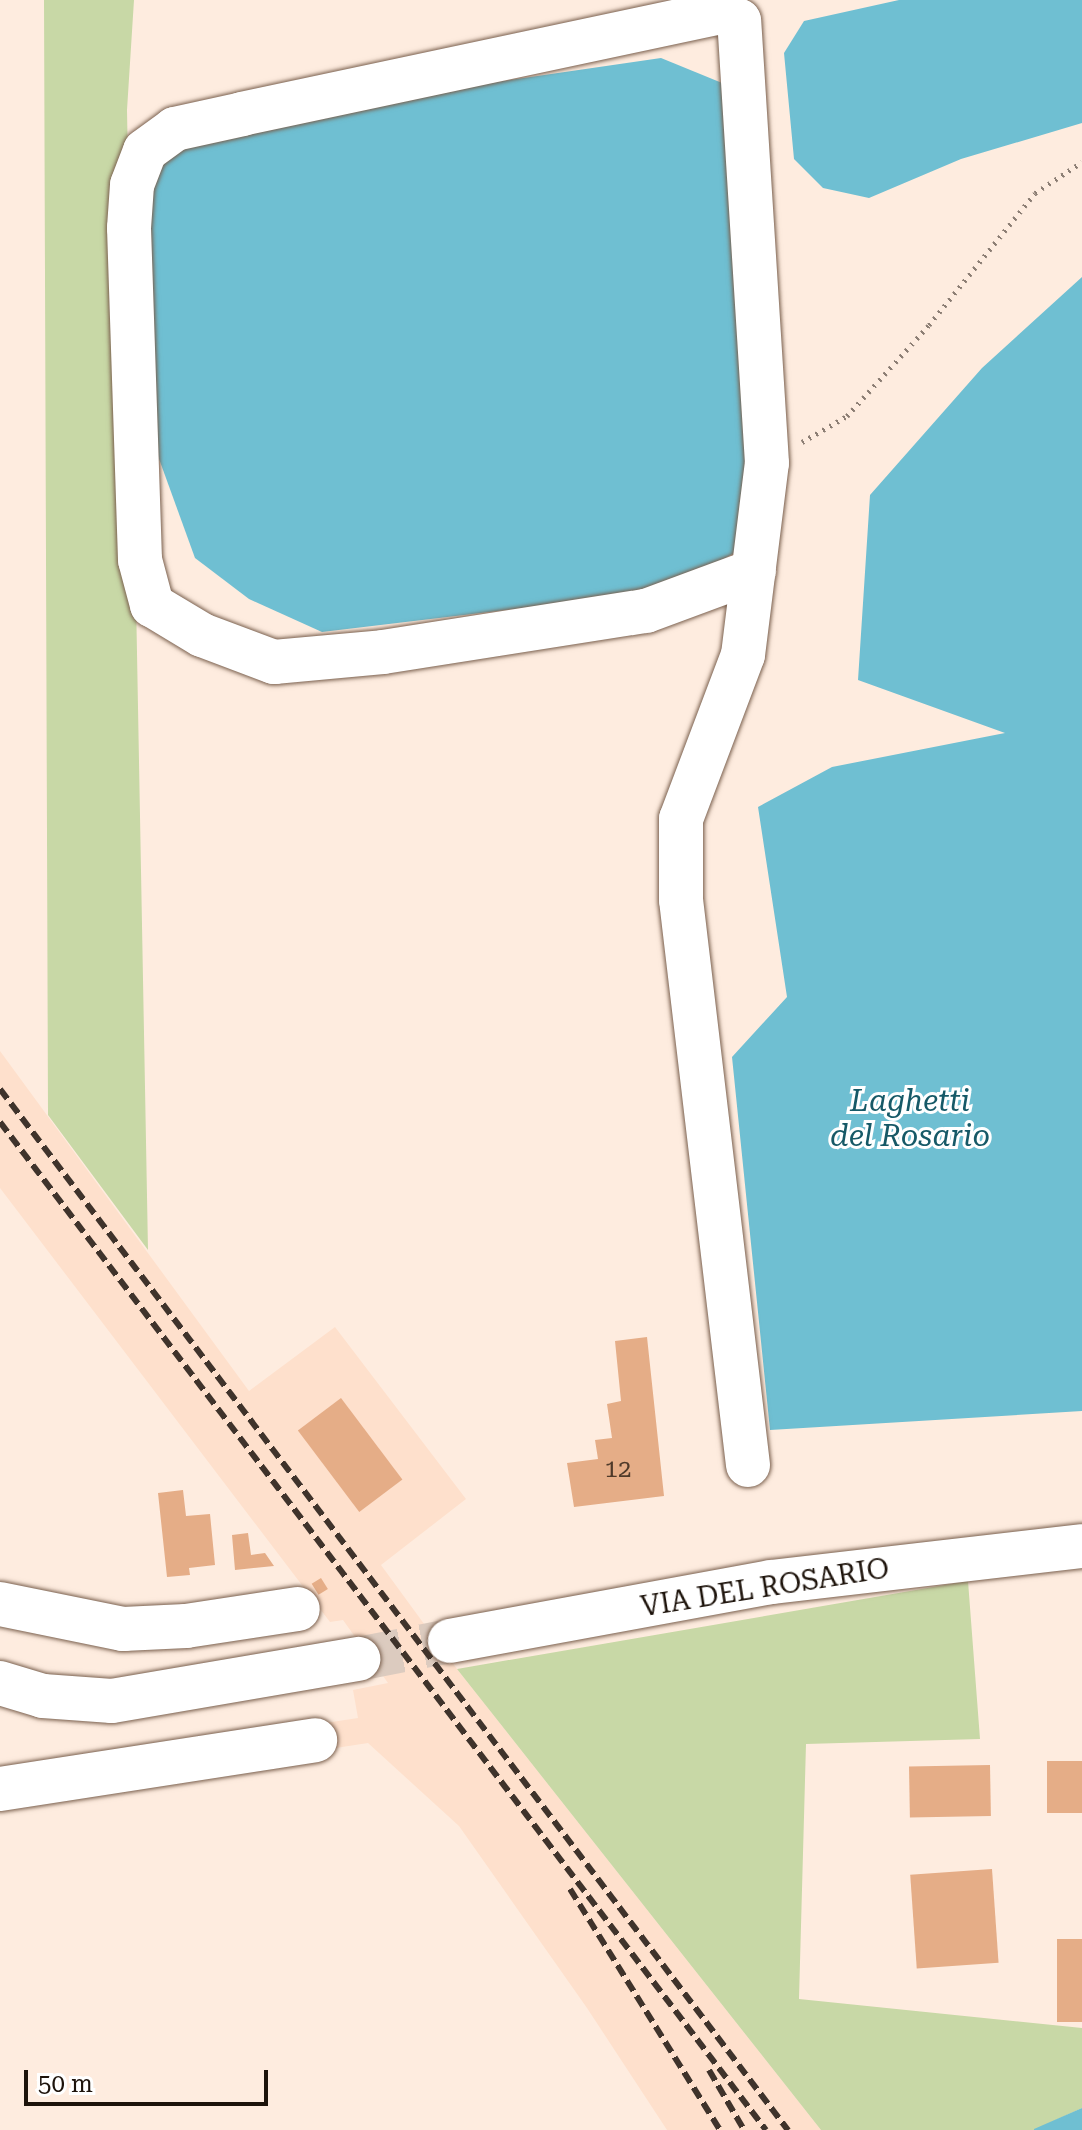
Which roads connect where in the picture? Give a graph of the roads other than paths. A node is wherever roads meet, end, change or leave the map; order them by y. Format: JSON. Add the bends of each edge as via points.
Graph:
{"nodes":[{"id":1,"x":754,"y":571,"type":"junction"},
{"id":2,"x":748,"y":1465,"type":"dead end"},
{"id":3,"x":1082,"y":1546,"type":"edge"},
{"id":4,"x":0,"y":1604,"type":"edge"},
{"id":5,"x":298,"y":1609,"type":"dead end"},
{"id":6,"x":450,"y":1641,"type":"tunnel mouth"},
{"id":7,"x":358,"y":1659,"type":"tunnel mouth"},
{"id":8,"x":0,"y":1683,"type":"edge"},
{"id":9,"x":315,"y":1740,"type":"dead end"},
{"id":10,"x":0,"y":1789,"type":"edge"}],
"edges":[{"from":1,"to":1,"type":"street","via":[[767,463],[739,21],[721,12],[175,129],[145,151],[132,185],[129,228],[140,560],[152,605],[202,635],[274,662],[398,650],[646,611]]},
{"from":1,"to":2,"type":"street","via":[[743,655],[681,819],[681,900]]},
{"from":3,"to":6,"type":"street","name":"VIA DEL ROSARIO","via":[[771,1582]]},
{"from":4,"to":5,"type":"street","via":[[123,1629],[186,1626]]},
{"from":7,"to":8,"type":"street","via":[[112,1701],[43,1696]]},
{"from":9,"to":10,"type":"street"}]}
